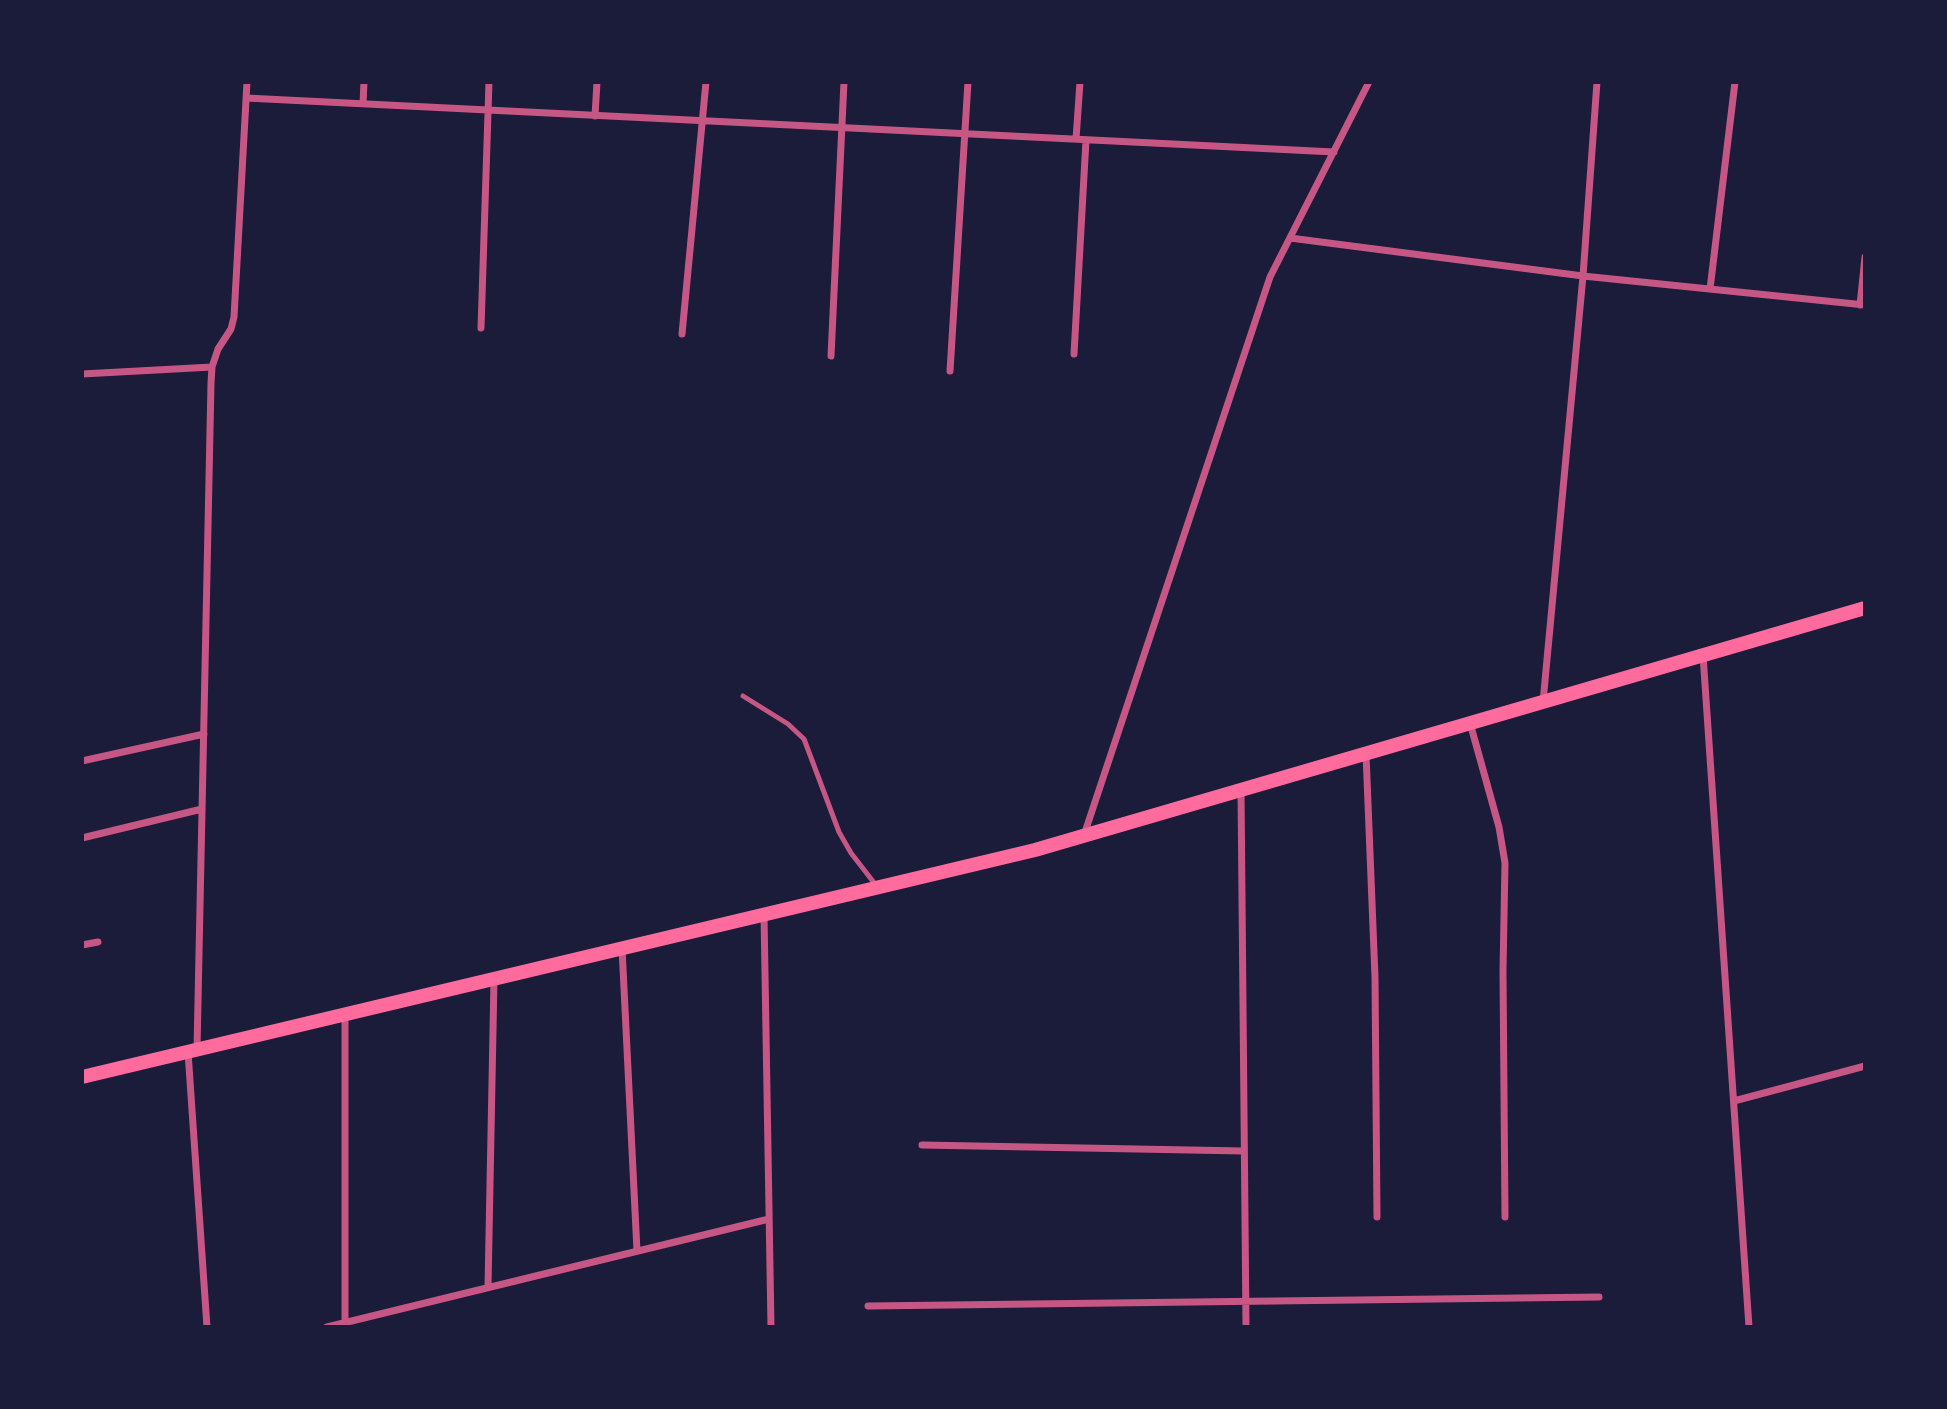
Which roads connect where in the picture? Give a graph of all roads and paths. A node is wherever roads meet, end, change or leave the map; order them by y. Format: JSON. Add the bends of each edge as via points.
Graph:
{"nodes":[{"id":1,"x":247,"y":82,"type":"edge"},
{"id":2,"x":364,"y":82,"type":"edge"},
{"id":3,"x":489,"y":82,"type":"edge"},
{"id":4,"x":597,"y":82,"type":"edge"},
{"id":5,"x":706,"y":82,"type":"edge"},
{"id":6,"x":844,"y":82,"type":"edge"},
{"id":7,"x":968,"y":82,"type":"edge"},
{"id":8,"x":1080,"y":82,"type":"edge"},
{"id":9,"x":1369,"y":82,"type":"edge"},
{"id":10,"x":1597,"y":82,"type":"edge"},
{"id":11,"x":1735,"y":82,"type":"edge"},
{"id":12,"x":246,"y":98,"type":"junction"},
{"id":13,"x":363,"y":104,"type":"junction"},
{"id":14,"x":488,"y":111,"type":"junction"},
{"id":15,"x":595,"y":116,"type":"junction"},
{"id":16,"x":702,"y":121,"type":"junction"},
{"id":17,"x":841,"y":128,"type":"junction"},
{"id":18,"x":965,"y":133,"type":"junction"},
{"id":19,"x":1076,"y":139,"type":"junction"},
{"id":20,"x":1086,"y":140,"type":"junction"},
{"id":21,"x":1334,"y":152,"type":"junction"},
{"id":22,"x":1290,"y":238,"type":"junction"},
{"id":23,"x":1865,"y":257,"type":"edge"},
{"id":24,"x":1583,"y":276,"type":"junction"},
{"id":25,"x":1710,"y":289,"type":"junction"},
{"id":26,"x":1862,"y":305,"type":"edge"},
{"id":27,"x":481,"y":328,"type":"dead end"},
{"id":28,"x":681,"y":334,"type":"dead end"},
{"id":29,"x":1074,"y":354,"type":"dead end"},
{"id":30,"x":831,"y":356,"type":"dead end"},
{"id":31,"x":212,"y":367,"type":"junction"},
{"id":32,"x":950,"y":372,"type":"dead end"},
{"id":33,"x":82,"y":374,"type":"edge"},
{"id":34,"x":1865,"y":608,"type":"edge"},
{"id":35,"x":1703,"y":655,"type":"junction"},
{"id":36,"x":743,"y":696,"type":"dead end"},
{"id":37,"x":1543,"y":702,"type":"junction"},
{"id":38,"x":1470,"y":723,"type":"junction"},
{"id":39,"x":204,"y":734,"type":"junction"},
{"id":40,"x":1366,"y":754,"type":"junction"},
{"id":41,"x":82,"y":761,"type":"edge"},
{"id":42,"x":1241,"y":790,"type":"junction"},
{"id":43,"x":202,"y":809,"type":"junction"},
{"id":44,"x":1083,"y":836,"type":"junction"},
{"id":45,"x":82,"y":838,"type":"edge"},
{"id":46,"x":878,"y":887,"type":"junction"},
{"id":47,"x":764,"y":915,"type":"junction"},
{"id":48,"x":97,"y":942,"type":"dead end"},
{"id":49,"x":82,"y":945,"type":"edge"},
{"id":50,"x":622,"y":948,"type":"junction"},
{"id":51,"x":494,"y":979,"type":"junction"},
{"id":52,"x":345,"y":1014,"type":"junction"},
{"id":53,"x":192,"y":1051,"type":"junction"},
{"id":54,"x":1865,"y":1066,"type":"edge"},
{"id":55,"x":82,"y":1077,"type":"edge"},
{"id":56,"x":1734,"y":1101,"type":"junction"},
{"id":57,"x":922,"y":1144,"type":"dead end"},
{"id":58,"x":1244,"y":1150,"type":"junction"},
{"id":59,"x":1377,"y":1217,"type":"dead end"},
{"id":60,"x":1505,"y":1217,"type":"dead end"},
{"id":61,"x":769,"y":1219,"type":"junction"},
{"id":62,"x":637,"y":1251,"type":"junction"},
{"id":63,"x":488,"y":1287,"type":"junction"},
{"id":64,"x":1599,"y":1297,"type":"dead end"},
{"id":65,"x":1246,"y":1300,"type":"junction"},
{"id":66,"x":868,"y":1306,"type":"dead end"},
{"id":67,"x":345,"y":1323,"type":"junction"},
{"id":68,"x":330,"y":1326,"type":"edge"},
{"id":69,"x":207,"y":1327,"type":"edge"},
{"id":70,"x":771,"y":1327,"type":"edge"},
{"id":71,"x":1246,"y":1327,"type":"edge"},
{"id":72,"x":1749,"y":1327,"type":"edge"}],
"edges":[{"from":1,"to":12,"type":"street"},
{"from":2,"to":13,"type":"street"},
{"from":3,"to":14,"type":"street"},
{"from":4,"to":15,"type":"street"},
{"from":5,"to":16,"type":"street"},
{"from":6,"to":17,"type":"street"},
{"from":7,"to":18,"type":"street"},
{"from":8,"to":19,"type":"street"},
{"from":9,"to":21,"type":"street"},
{"from":10,"to":24,"type":"street"},
{"from":11,"to":25,"type":"street"},
{"from":12,"to":13,"type":"street"},
{"from":12,"to":31,"type":"street","via":[[234,317]]},
{"from":13,"to":14,"type":"street"},
{"from":14,"to":15,"type":"street"},
{"from":14,"to":27,"type":"street"},
{"from":15,"to":16,"type":"street"},
{"from":16,"to":17,"type":"street"},
{"from":16,"to":28,"type":"street"},
{"from":17,"to":18,"type":"street"},
{"from":17,"to":30,"type":"street"},
{"from":18,"to":19,"type":"street"},
{"from":18,"to":32,"type":"street"},
{"from":19,"to":20,"type":"street"},
{"from":20,"to":21,"type":"street"},
{"from":20,"to":29,"type":"street"},
{"from":21,"to":22,"type":"street"},
{"from":22,"to":24,"type":"street"},
{"from":22,"to":44,"type":"street","via":[[1270,277]]},
{"from":23,"to":26,"type":"street"},
{"from":24,"to":25,"type":"street"},
{"from":24,"to":37,"type":"street"},
{"from":25,"to":26,"type":"street"},
{"from":31,"to":33,"type":"street"},
{"from":31,"to":39,"type":"street"},
{"from":34,"to":35,"type":"main road"},
{"from":35,"to":37,"type":"main road"},
{"from":35,"to":56,"type":"street"},
{"from":36,"to":46,"type":"lane","via":[[804,739],[839,832]]},
{"from":37,"to":38,"type":"main road"},
{"from":38,"to":40,"type":"main road"},
{"from":38,"to":60,"type":"street","via":[[1505,863]]},
{"from":39,"to":41,"type":"street"},
{"from":39,"to":43,"type":"street"},
{"from":40,"to":42,"type":"main road"},
{"from":40,"to":59,"type":"street","via":[[1375,978]]},
{"from":42,"to":44,"type":"main road"},
{"from":42,"to":58,"type":"street"},
{"from":43,"to":45,"type":"street"},
{"from":43,"to":53,"type":"street"},
{"from":44,"to":46,"type":"main road"},
{"from":46,"to":47,"type":"main road"},
{"from":47,"to":50,"type":"main road"},
{"from":47,"to":61,"type":"street"},
{"from":48,"to":49,"type":"street"},
{"from":50,"to":51,"type":"main road"},
{"from":50,"to":62,"type":"street"},
{"from":51,"to":52,"type":"main road"},
{"from":51,"to":63,"type":"street"},
{"from":52,"to":53,"type":"main road"},
{"from":52,"to":67,"type":"street"},
{"from":53,"to":55,"type":"main road"},
{"from":53,"to":69,"type":"street"},
{"from":54,"to":56,"type":"street"},
{"from":56,"to":72,"type":"street"},
{"from":57,"to":58,"type":"street"},
{"from":58,"to":65,"type":"street"},
{"from":61,"to":62,"type":"street"},
{"from":61,"to":70,"type":"street"},
{"from":62,"to":63,"type":"street"},
{"from":63,"to":67,"type":"street"},
{"from":64,"to":65,"type":"street"},
{"from":65,"to":66,"type":"street"},
{"from":65,"to":71,"type":"street"},
{"from":67,"to":68,"type":"street"}]}
